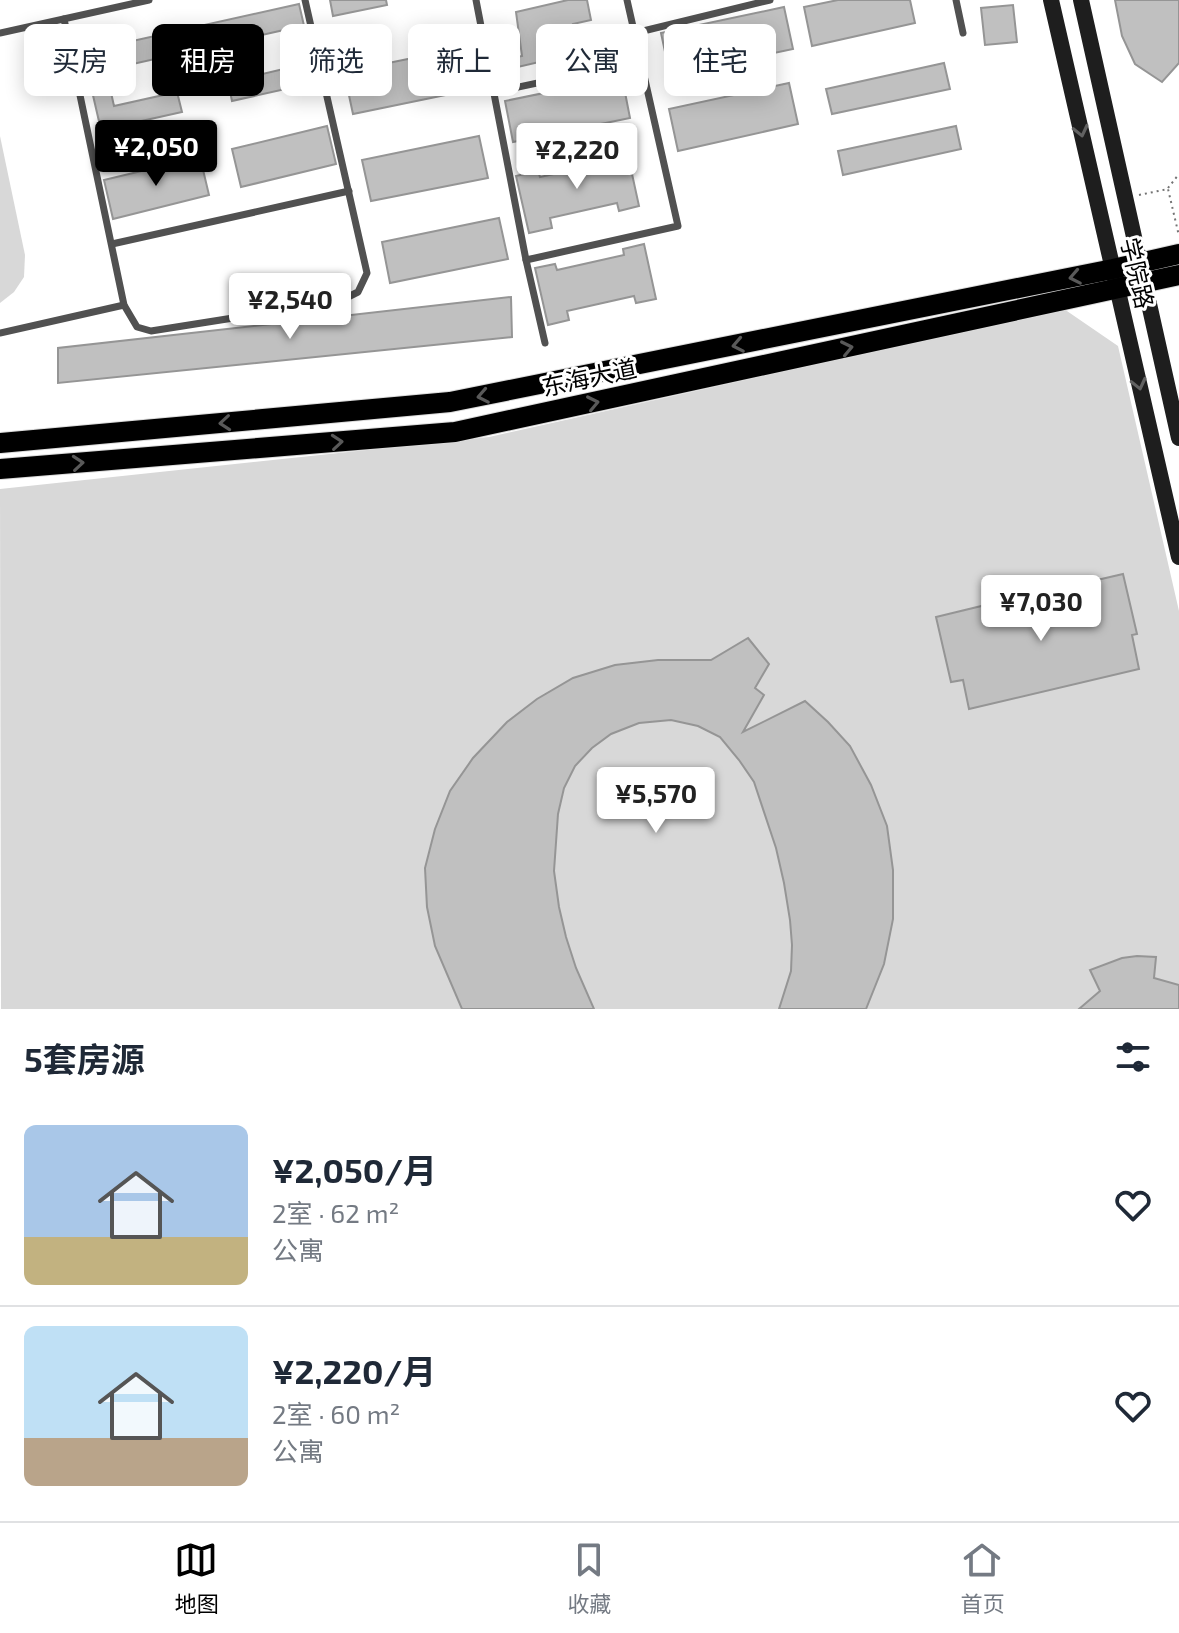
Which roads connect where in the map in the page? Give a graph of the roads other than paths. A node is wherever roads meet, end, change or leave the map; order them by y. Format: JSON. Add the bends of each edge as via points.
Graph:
{"nodes":[{"id":1,"x":149,"y":0,"type":"edge"},
{"id":2,"x":305,"y":0,"type":"edge"},
{"id":3,"x":476,"y":0,"type":"edge"},
{"id":4,"x":627,"y":0,"type":"edge"},
{"id":5,"x":770,"y":0,"type":"edge"},
{"id":6,"x":956,"y":0,"type":"edge"},
{"id":7,"x":1051,"y":0,"type":"edge"},
{"id":8,"x":1081,"y":0,"type":"edge"},
{"id":9,"x":64,"y":19,"type":"junction"},
{"id":10,"x":481,"y":24,"type":"edge"},
{"id":11,"x":633,"y":24,"type":"edge"},
{"id":12,"x":648,"y":30,"type":"edge"},
{"id":13,"x":0,"y":33,"type":"edge"},
{"id":14,"x":963,"y":33,"type":"dead end"},
{"id":15,"x":648,"y":92,"type":"edge"},
{"id":16,"x":496,"y":96,"type":"edge"},
{"id":17,"x":349,"y":191,"type":"junction"},
{"id":18,"x":112,"y":244,"type":"junction"},
{"id":19,"x":1179,"y":254,"type":"edge"},
{"id":20,"x":526,"y":260,"type":"junction"},
{"id":21,"x":1143,"y":273,"type":"junction"},
{"id":22,"x":1179,"y":275,"type":"edge"},
{"id":23,"x":1115,"y":279,"type":"junction"},
{"id":24,"x":124,"y":305,"type":"junction"},
{"id":25,"x":0,"y":333,"type":"edge"},
{"id":26,"x":545,"y":343,"type":"dead end"},
{"id":27,"x":1179,"y":438,"type":"edge"},
{"id":28,"x":0,"y":443,"type":"edge"},
{"id":29,"x":0,"y":469,"type":"edge"},
{"id":30,"x":1179,"y":557,"type":"edge"}],
"edges":[{"from":1,"to":9,"type":"lane"},
{"from":2,"to":17,"type":"lane"},
{"from":3,"to":10,"type":"lane"},
{"from":4,"to":11,"type":"lane"},
{"from":5,"to":12,"type":"lane"},
{"from":6,"to":14,"type":"lane"},
{"from":7,"to":23,"type":"main road","name":"学院路","one_way":true},
{"from":8,"to":21,"type":"main road","name":"学院路"},
{"from":9,"to":13,"type":"lane"},
{"from":9,"to":18,"type":"lane"},
{"from":15,"to":20,"type":"lane","via":[[678,226]]},
{"from":16,"to":20,"type":"lane"},
{"from":17,"to":18,"type":"lane"},
{"from":17,"to":24,"type":"lane","via":[[367,273],[358,292],[340,301],[151,331],[137,327]]},
{"from":18,"to":24,"type":"lane"},
{"from":19,"to":21,"type":"main road","name":"东海大道"},
{"from":20,"to":26,"type":"lane"},
{"from":21,"to":22,"type":"main road","name":"东海大道"},
{"from":21,"to":23,"type":"main road","name":"东海大道"},
{"from":21,"to":27,"type":"main road","name":"学院路"},
{"from":23,"to":28,"type":"main road","name":"东海大道","one_way":true,"via":[[450,402]]},
{"from":29,"to":23,"type":"main road","name":"东海大道","one_way":true,"via":[[455,432]]},
{"from":23,"to":30,"type":"main road","name":"学院路","one_way":true},
{"from":24,"to":25,"type":"lane"}]}
